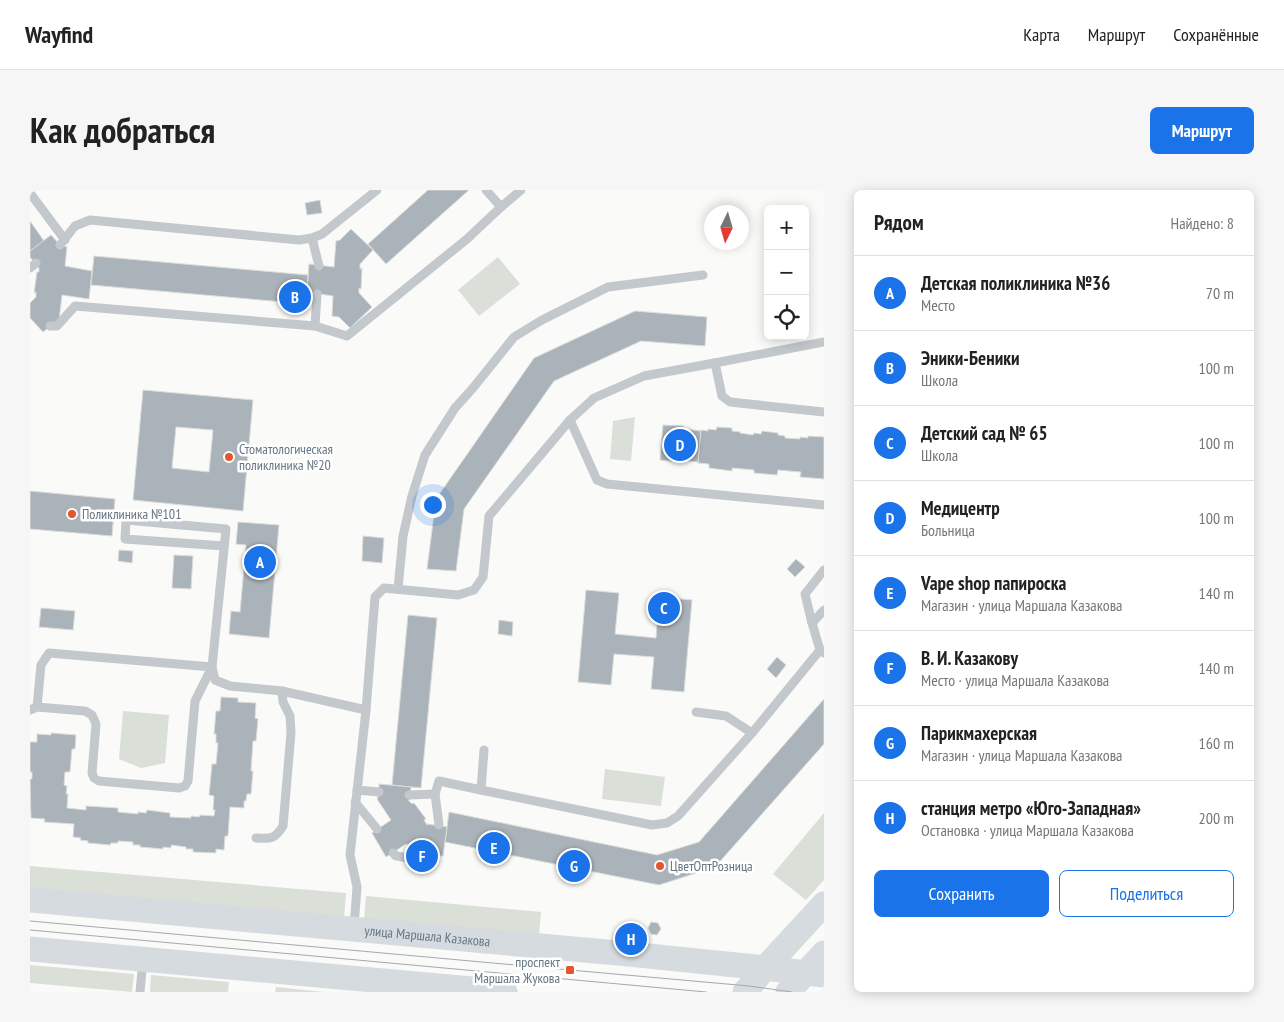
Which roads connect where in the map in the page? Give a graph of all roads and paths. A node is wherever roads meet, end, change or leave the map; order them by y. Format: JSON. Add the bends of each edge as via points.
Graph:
{"nodes":[{"id":1,"x":377,"y":190,"type":"edge"},
{"id":2,"x":486,"y":190,"type":"edge"},
{"id":3,"x":521,"y":190,"type":"edge"},
{"id":4,"x":30,"y":193,"type":"edge"},
{"id":5,"x":501,"y":207,"type":"junction"},
{"id":6,"x":312,"y":238,"type":"junction"},
{"id":7,"x":319,"y":266,"type":"dead end"},
{"id":8,"x":703,"y":275,"type":"dead end"},
{"id":9,"x":317,"y":294,"type":"dead end"},
{"id":10,"x":50,"y":326,"type":"dead end"},
{"id":11,"x":315,"y":326,"type":"junction"},
{"id":12,"x":824,"y":342,"type":"edge"},
{"id":13,"x":715,"y":363,"type":"junction"},
{"id":14,"x":824,"y":412,"type":"edge"},
{"id":15,"x":570,"y":420,"type":"junction"},
{"id":16,"x":824,"y":505,"type":"edge"},
{"id":17,"x":224,"y":546,"type":"junction"},
{"id":18,"x":824,"y":570,"type":"edge"},
{"id":19,"x":398,"y":589,"type":"junction"},
{"id":20,"x":824,"y":610,"type":"edge"},
{"id":21,"x":812,"y":623,"type":"junction"},
{"id":22,"x":822,"y":651,"type":"edge"},
{"id":23,"x":212,"y":667,"type":"junction"},
{"id":24,"x":282,"y":691,"type":"junction"},
{"id":25,"x":34,"y":708,"type":"edge"},
{"id":26,"x":366,"y":710,"type":"junction"},
{"id":27,"x":696,"y":712,"type":"dead end"},
{"id":28,"x":752,"y":732,"type":"junction"},
{"id":29,"x":484,"y":750,"type":"dead end"},
{"id":30,"x":357,"y":790,"type":"junction"},
{"id":31,"x":481,"y":790,"type":"junction"},
{"id":32,"x":379,"y":792,"type":"dead end"},
{"id":33,"x":435,"y":794,"type":"junction"},
{"id":34,"x":409,"y":795,"type":"dead end"},
{"id":35,"x":355,"y":802,"type":"junction"},
{"id":36,"x":439,"y":825,"type":"dead end"},
{"id":37,"x":377,"y":829,"type":"dead end"},
{"id":38,"x":256,"y":838,"type":"dead end"},
{"id":39,"x":393,"y":853,"type":"dead end"},
{"id":40,"x":436,"y":856,"type":"dead end"},
{"id":41,"x":30,"y":900,"type":"edge"},
{"id":42,"x":824,"y":904,"type":"edge"},
{"id":43,"x":354,"y":930,"type":"junction"},
{"id":44,"x":30,"y":949,"type":"edge"},
{"id":45,"x":824,"y":952,"type":"edge"},
{"id":46,"x":143,"y":959,"type":"junction"},
{"id":47,"x":765,"y":968,"type":"junction"},
{"id":48,"x":814,"y":974,"type":"edge"},
{"id":49,"x":464,"y":990,"type":"edge"},
{"id":50,"x":140,"y":992,"type":"edge"},
{"id":51,"x":505,"y":992,"type":"edge"},
{"id":52,"x":745,"y":992,"type":"edge"},
{"id":53,"x":788,"y":992,"type":"edge"}],
"edges":[{"from":1,"to":6,"type":"lane","via":[[322,234]]},
{"from":2,"to":5,"type":"lane"},
{"from":3,"to":5,"type":"lane"},
{"from":4,"to":6,"type":"lane","via":[[62,242],[75,226],[90,220],[299,240]]},
{"from":5,"to":11,"type":"lane","via":[[468,239],[347,336]]},
{"from":6,"to":7,"type":"lane"},
{"from":8,"to":19,"type":"lane","via":[[608,287],[514,337],[455,408],[425,455],[403,536]]},
{"from":9,"to":11,"type":"lane"},
{"from":10,"to":11,"type":"lane","via":[[57,326],[75,306]]},
{"from":12,"to":13,"type":"lane"},
{"from":13,"to":14,"type":"lane","via":[[722,396],[730,402]]},
{"from":13,"to":15,"type":"lane","via":[[644,376],[594,398]]},
{"from":15,"to":16,"type":"lane","via":[[597,480],[607,484]]},
{"from":15,"to":19,"type":"lane","via":[[489,516],[483,577],[474,590],[458,595]]},
{"from":17,"to":17,"type":"lane","via":[[226,529],[126,520],[125,539]]},
{"from":17,"to":23,"type":"lane"},
{"from":18,"to":21,"type":"lane","via":[[804,594]]},
{"from":19,"to":26,"type":"lane","via":[[384,588],[375,597]]},
{"from":20,"to":21,"type":"lane"},
{"from":21,"to":22,"type":"lane"},
{"from":22,"to":28,"type":"lane"},
{"from":23,"to":24,"type":"lane","via":[[215,680],[230,686]]},
{"from":23,"to":25,"type":"lane","via":[[49,653],[41,665]]},
{"from":23,"to":25,"type":"lane","via":[[195,701],[188,781],[180,788],[99,781],[92,772],[96,724],[92,715],[85,711]]},
{"from":24,"to":26,"type":"lane"},
{"from":24,"to":38,"type":"lane","via":[[290,716],[291,733],[283,826],[278,835],[268,839]]},
{"from":26,"to":30,"type":"lane"},
{"from":27,"to":28,"type":"lane","via":[[726,716]]},
{"from":28,"to":31,"type":"lane","via":[[678,816],[667,824],[652,825]]},
{"from":29,"to":31,"type":"lane"},
{"from":30,"to":32,"type":"lane"},
{"from":30,"to":35,"type":"lane"},
{"from":31,"to":33,"type":"lane","via":[[439,781]]},
{"from":33,"to":34,"type":"lane"},
{"from":33,"to":36,"type":"lane"},
{"from":35,"to":37,"type":"lane"},
{"from":35,"to":43,"type":"lane","via":[[350,855],[357,887]]},
{"from":39,"to":40,"type":"lane","via":[[424,860]]},
{"from":41,"to":43,"type":"street","name":"улица Маршала Казакова"},
{"from":42,"to":47,"type":"street"},
{"from":43,"to":47,"type":"street","name":"улица Маршала Казакова"},
{"from":44,"to":46,"type":"street"},
{"from":45,"to":48,"type":"street"},
{"from":46,"to":49,"type":"street","via":[[333,980]]},
{"from":46,"to":50,"type":"lane"},
{"from":47,"to":48,"type":"street","name":"улица Маршала Казакова"},
{"from":47,"to":52,"type":"street"},
{"from":48,"to":53,"type":"street"},
{"from":49,"to":51,"type":"street"}]}
